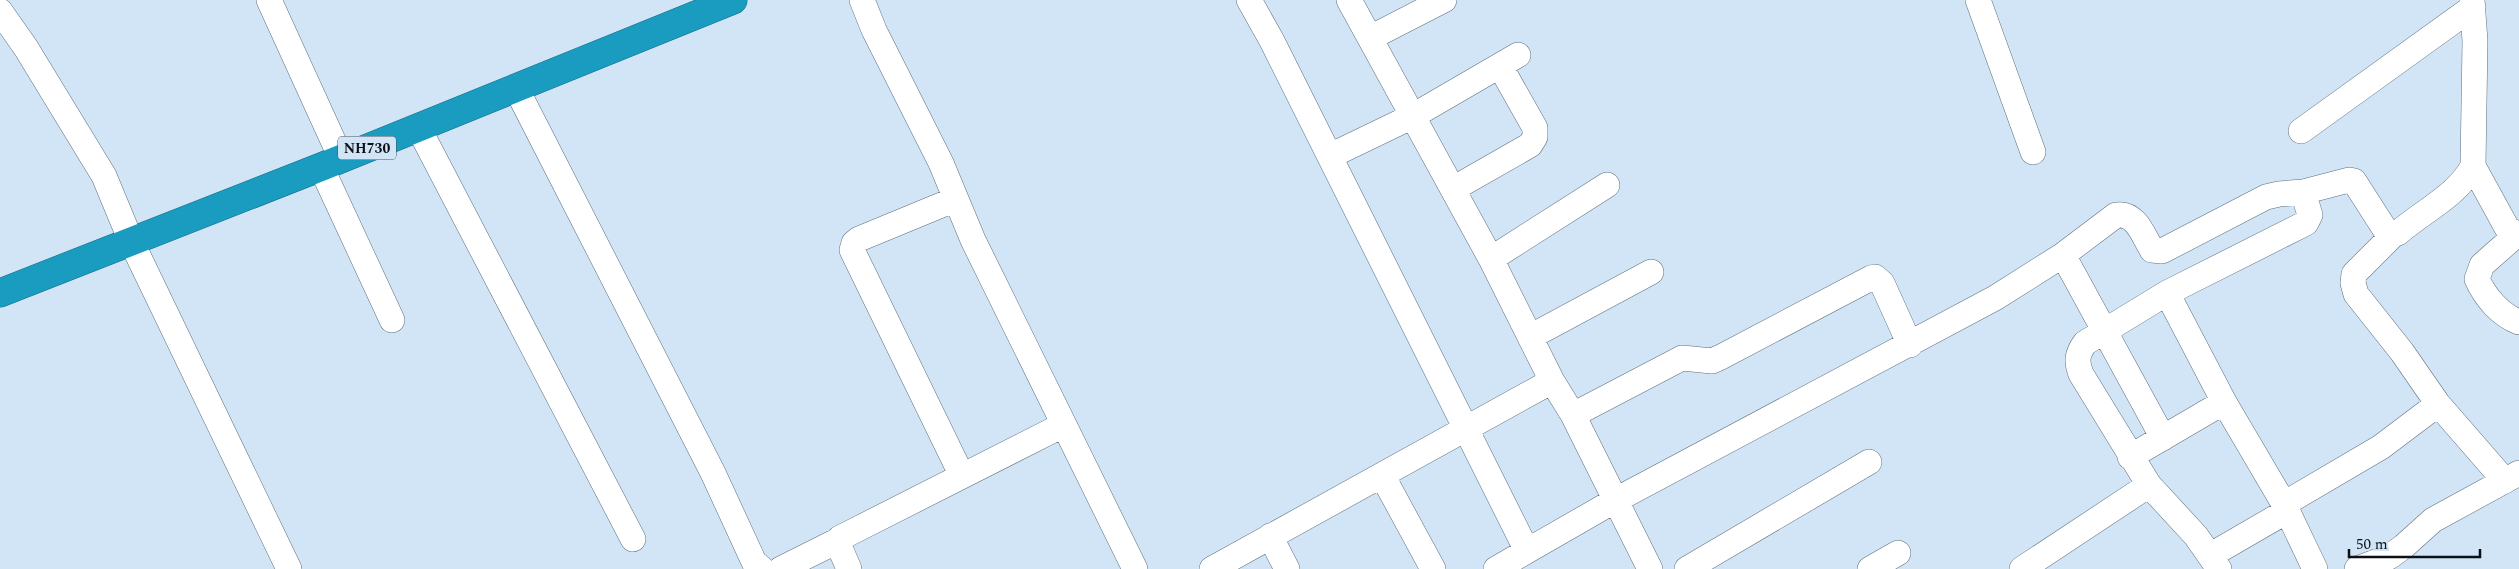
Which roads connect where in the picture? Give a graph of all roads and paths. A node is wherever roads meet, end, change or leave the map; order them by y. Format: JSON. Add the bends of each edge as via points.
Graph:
{"nodes":[{"id":1,"x":269,"y":0,"type":"edge"},
{"id":2,"x":733,"y":0,"type":"edge"},
{"id":3,"x":862,"y":0,"type":"edge"},
{"id":4,"x":1250,"y":0,"type":"edge"},
{"id":5,"x":1349,"y":0,"type":"edge"},
{"id":6,"x":1444,"y":0,"type":"edge"},
{"id":7,"x":1978,"y":0,"type":"edge"},
{"id":8,"x":2473,"y":3,"type":"edge"},
{"id":9,"x":0,"y":12,"type":"edge"},
{"id":10,"x":1370,"y":38,"type":"junction"},
{"id":11,"x":516,"y":88,"type":"junction"},
{"id":12,"x":1413,"y":116,"type":"junction"},
{"id":13,"x":418,"y":127,"type":"junction"},
{"id":14,"x":2301,"y":131,"type":"dead end"},
{"id":15,"x":2033,"y":152,"type":"dead end"},
{"id":16,"x":1330,"y":156,"type":"junction"},
{"id":17,"x":331,"y":162,"type":"junction"},
{"id":18,"x":2472,"y":166,"type":"junction"},
{"id":19,"x":1607,"y":185,"type":"dead end"},
{"id":20,"x":1453,"y":189,"type":"junction"},
{"id":21,"x":2303,"y":192,"type":"junction"},
{"id":22,"x":956,"y":199,"type":"junction"},
{"id":23,"x":2393,"y":235,"type":"junction"},
{"id":24,"x":2518,"y":235,"type":"edge"},
{"id":25,"x":131,"y":241,"type":"junction"},
{"id":26,"x":2063,"y":255,"type":"junction"},
{"id":27,"x":1491,"y":259,"type":"junction"},
{"id":28,"x":1651,"y":272,"type":"dead end"},
{"id":29,"x":0,"y":292,"type":"edge"},
{"id":30,"x":2167,"y":294,"type":"junction"},
{"id":31,"x":392,"y":320,"type":"dead end"},
{"id":32,"x":2519,"y":322,"type":"edge"},
{"id":33,"x":2104,"y":330,"type":"junction"},
{"id":34,"x":1530,"y":337,"type":"junction"},
{"id":35,"x":1910,"y":345,"type":"junction"},
{"id":36,"x":1552,"y":381,"type":"junction"},
{"id":37,"x":2224,"y":402,"type":"junction"},
{"id":38,"x":2438,"y":404,"type":"junction"},
{"id":39,"x":1573,"y":415,"type":"junction"},
{"id":40,"x":1063,"y":425,"type":"junction"},
{"id":41,"x":1464,"y":429,"type":"junction"},
{"id":42,"x":2163,"y":438,"type":"junction"},
{"id":43,"x":2130,"y":457,"type":"junction"},
{"id":44,"x":1869,"y":462,"type":"dead end"},
{"id":45,"x":1382,"y":475,"type":"junction"},
{"id":46,"x":962,"y":476,"type":"junction"},
{"id":47,"x":2512,"y":477,"type":"edge"},
{"id":48,"x":2149,"y":485,"type":"junction"},
{"id":49,"x":1614,"y":501,"type":"junction"},
{"id":50,"x":2286,"y":507,"type":"junction"},
{"id":51,"x":1270,"y":536,"type":"junction"},
{"id":52,"x":633,"y":539,"type":"dead end"},
{"id":53,"x":837,"y":541,"type":"junction"},
{"id":54,"x":1527,"y":551,"type":"junction"},
{"id":55,"x":1898,"y":553,"type":"dead end"},
{"id":56,"x":2212,"y":564,"type":"edge"},
{"id":57,"x":288,"y":569,"type":"edge"},
{"id":58,"x":762,"y":569,"type":"edge"},
{"id":59,"x":781,"y":569,"type":"edge"},
{"id":60,"x":849,"y":569,"type":"edge"},
{"id":61,"x":1134,"y":569,"type":"edge"},
{"id":62,"x":1212,"y":569,"type":"edge"},
{"id":63,"x":1287,"y":569,"type":"edge"},
{"id":64,"x":1433,"y":569,"type":"edge"},
{"id":65,"x":1496,"y":569,"type":"edge"},
{"id":66,"x":1650,"y":569,"type":"edge"},
{"id":67,"x":1687,"y":569,"type":"edge"},
{"id":68,"x":1870,"y":569,"type":"edge"},
{"id":69,"x":2022,"y":569,"type":"edge"},
{"id":70,"x":2315,"y":569,"type":"edge"},
{"id":71,"x":2357,"y":569,"type":"edge"}],
"edges":[{"from":1,"to":17,"type":"street"},
{"from":2,"to":11,"type":"highway","number":"NH730"},
{"from":3,"to":22,"type":"street","via":[[938,155]]},
{"from":4,"to":16,"type":"street"},
{"from":5,"to":10,"type":"street"},
{"from":6,"to":10,"type":"street"},
{"from":7,"to":15,"type":"street"},
{"from":8,"to":14,"type":"street"},
{"from":8,"to":18,"type":"street"},
{"from":9,"to":25,"type":"street","via":[[26,48],[104,176]]},
{"from":10,"to":12,"type":"street"},
{"from":11,"to":13,"type":"highway","number":"NH730"},
{"from":11,"to":58,"type":"street","via":[[713,473],[754,562]]},
{"from":12,"to":16,"type":"street"},
{"from":12,"to":20,"type":"street"},
{"from":12,"to":20,"type":"street","via":[[1509,61],[1535,128],[1535,137],[1523,150]]},
{"from":13,"to":17,"type":"highway","number":"NH730"},
{"from":13,"to":52,"type":"street"},
{"from":16,"to":41,"type":"street"},
{"from":17,"to":25,"type":"highway","number":"NH730"},
{"from":17,"to":31,"type":"street"},
{"from":18,"to":23,"type":"street","via":[[2465,180],[2455,189]]},
{"from":18,"to":24,"type":"street","via":[[2507,228]]},
{"from":19,"to":27,"type":"street"},
{"from":20,"to":27,"type":"street"},
{"from":21,"to":23,"type":"street","via":[[2354,181],[2386,231]]},
{"from":21,"to":26,"type":"street","via":[[2266,197],[2162,251],[2152,250],[2132,217],[2116,215]]},
{"from":21,"to":30,"type":"street","via":[[2310,215],[2306,223]]},
{"from":22,"to":40,"type":"street"},
{"from":22,"to":46,"type":"street","via":[[858,239],[852,250]]},
{"from":23,"to":38,"type":"street","via":[[2354,274],[2356,294]]},
{"from":24,"to":32,"type":"street","via":[[2482,264],[2477,279],[2503,315]]},
{"from":25,"to":29,"type":"highway","number":"NH730"},
{"from":25,"to":57,"type":"street"},
{"from":26,"to":33,"type":"street"},
{"from":26,"to":35,"type":"street","via":[[1995,298]]},
{"from":27,"to":34,"type":"street"},
{"from":28,"to":34,"type":"street"},
{"from":30,"to":33,"type":"street"},
{"from":30,"to":37,"type":"street"},
{"from":33,"to":42,"type":"street"},
{"from":33,"to":43,"type":"street","via":[[2085,343],[2077,361],[2081,374]]},
{"from":34,"to":36,"type":"street"},
{"from":35,"to":39,"type":"street","via":[[1882,283],[1875,277],[1721,357],[1712,361],[1682,358]]},
{"from":35,"to":49,"type":"street"},
{"from":36,"to":39,"type":"street"},
{"from":36,"to":41,"type":"street"},
{"from":37,"to":42,"type":"street"},
{"from":37,"to":50,"type":"street"},
{"from":38,"to":47,"type":"street"},
{"from":38,"to":50,"type":"street","via":[[2381,447]]},
{"from":39,"to":49,"type":"street"},
{"from":40,"to":46,"type":"street"},
{"from":40,"to":61,"type":"street"},
{"from":41,"to":45,"type":"street"},
{"from":41,"to":54,"type":"street"},
{"from":42,"to":43,"type":"street"},
{"from":43,"to":48,"type":"street"},
{"from":44,"to":67,"type":"street"},
{"from":45,"to":51,"type":"street"},
{"from":45,"to":64,"type":"street"},
{"from":46,"to":53,"type":"street"},
{"from":47,"to":71,"type":"street","via":[[2433,520],[2388,557]]},
{"from":48,"to":56,"type":"street"},
{"from":48,"to":69,"type":"street"},
{"from":49,"to":54,"type":"street"},
{"from":49,"to":66,"type":"street"},
{"from":50,"to":56,"type":"street"},
{"from":50,"to":70,"type":"street"},
{"from":51,"to":62,"type":"street"},
{"from":51,"to":63,"type":"street"},
{"from":53,"to":59,"type":"street"},
{"from":53,"to":60,"type":"street"},
{"from":54,"to":65,"type":"street"},
{"from":55,"to":68,"type":"street"}]}
